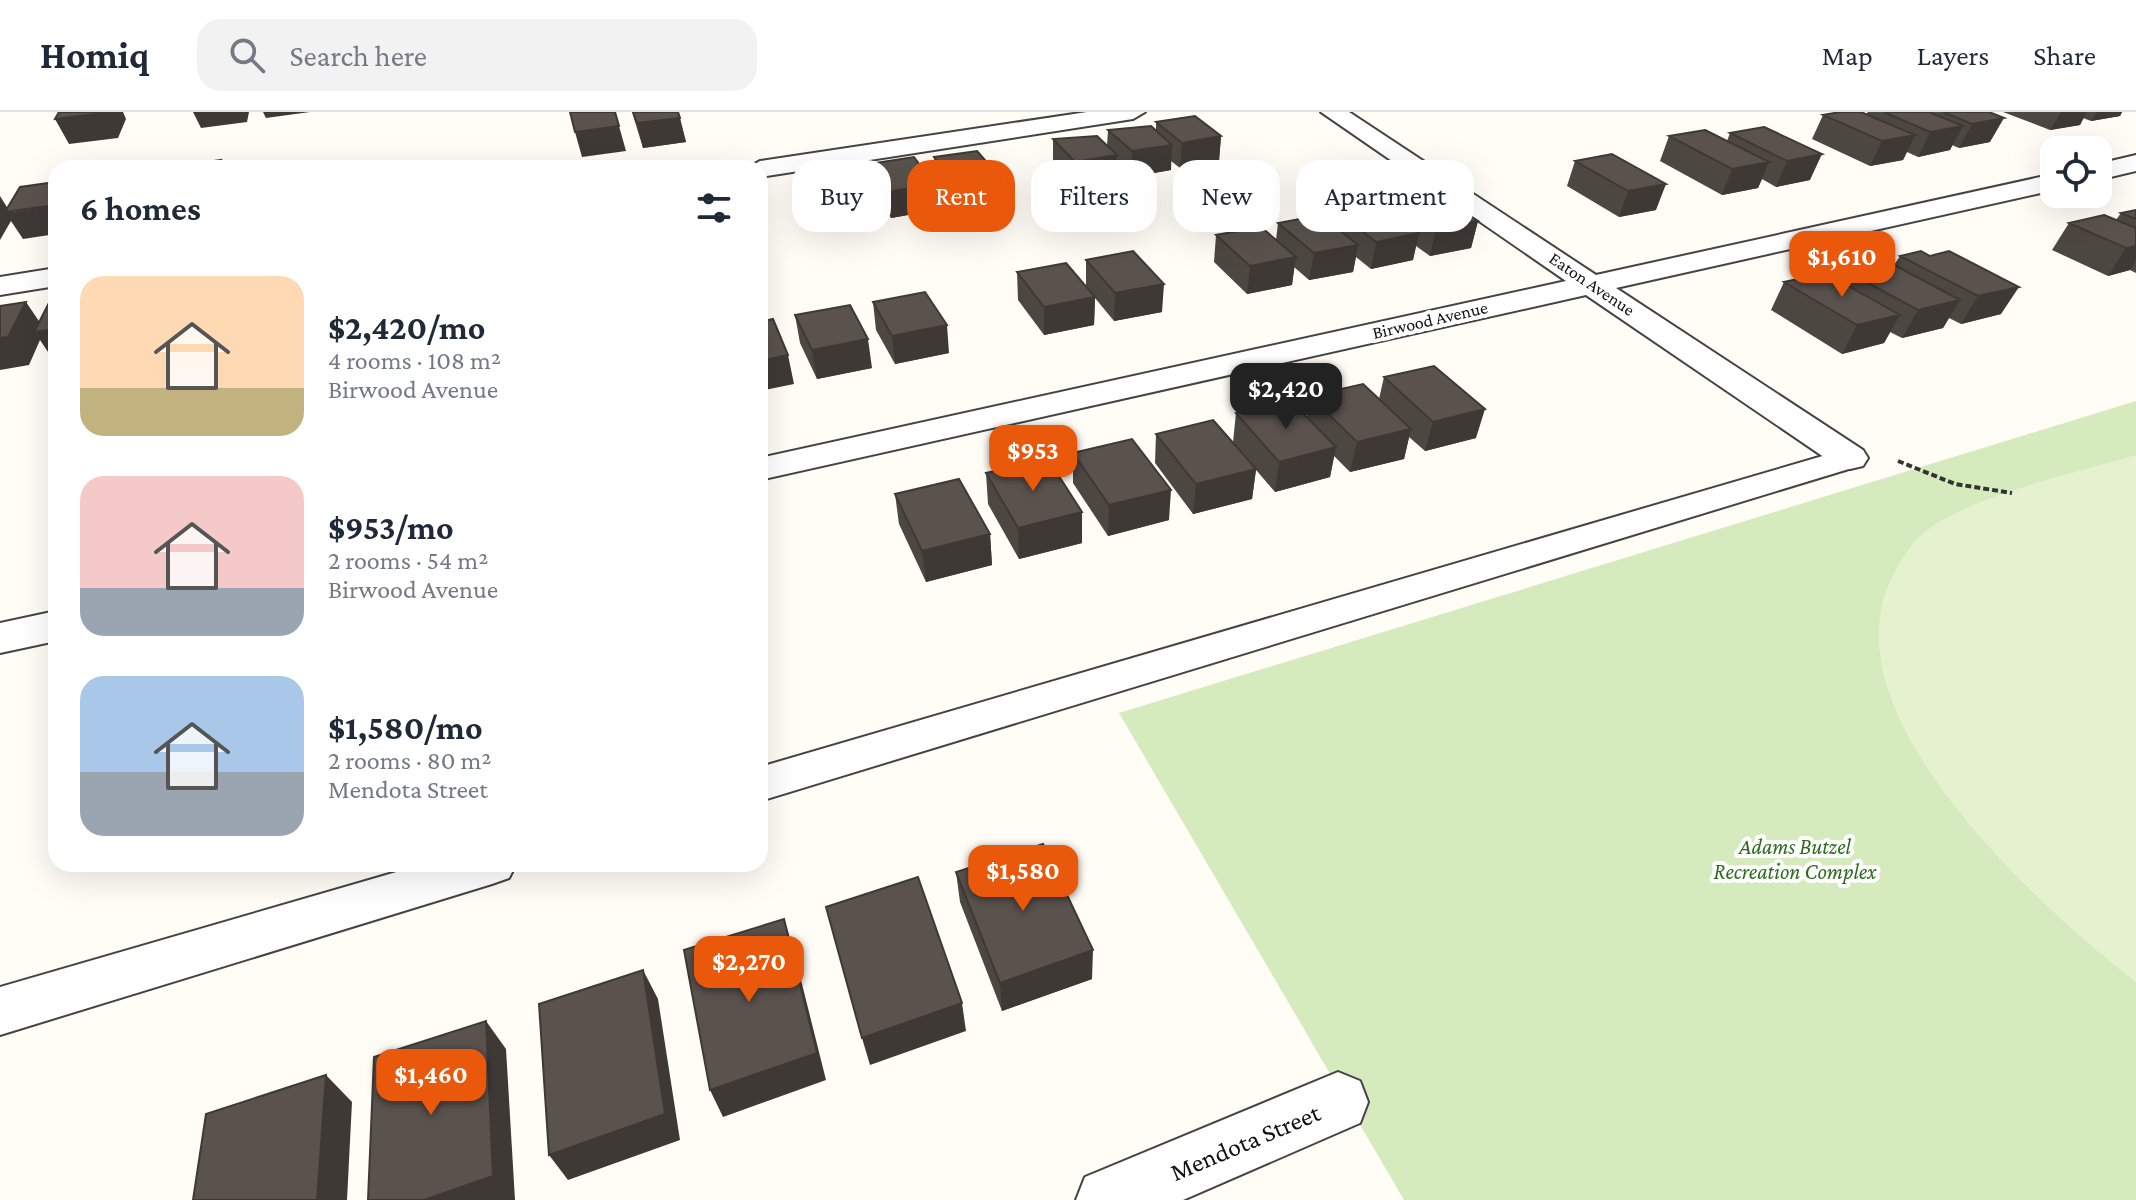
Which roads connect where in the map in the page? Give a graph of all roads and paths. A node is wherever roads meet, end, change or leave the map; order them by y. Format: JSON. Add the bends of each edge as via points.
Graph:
{"nodes":[{"id":1,"x":1133,"y":112,"type":"edge"},
{"id":2,"x":1333,"y":112,"type":"edge"},
{"id":3,"x":2136,"y":163,"type":"edge"},
{"id":4,"x":768,"y":168,"type":"edge"},
{"id":5,"x":2112,"y":169,"type":"edge"},
{"id":6,"x":2040,"y":185,"type":"edge"},
{"id":7,"x":48,"y":278,"type":"edge"},
{"id":8,"x":1595,"y":285,"type":"junction"},
{"id":9,"x":0,"y":286,"type":"edge"},
{"id":10,"x":1850,"y":458,"type":"junction"},
{"id":11,"x":768,"y":467,"type":"edge"},
{"id":12,"x":2012,"y":493,"type":"dead end"},
{"id":13,"x":48,"y":628,"type":"edge"},
{"id":14,"x":0,"y":638,"type":"edge"},
{"id":15,"x":768,"y":782,"type":"edge"},
{"id":16,"x":465,"y":872,"type":"edge"},
{"id":17,"x":0,"y":1011,"type":"edge"},
{"id":18,"x":1338,"y":1102,"type":"dead end"},
{"id":19,"x":1108,"y":1200,"type":"edge"}],
"edges":[{"from":1,"to":4,"type":"street"},
{"from":2,"to":8,"type":"street","name":"Eaton Avenue"},
{"from":3,"to":5,"type":"street"},
{"from":6,"to":8,"type":"street","name":"Birwood Avenue"},
{"from":7,"to":9,"type":"street"},
{"from":8,"to":10,"type":"street","name":"Eaton Avenue"},
{"from":8,"to":11,"type":"street","name":"Birwood Avenue"},
{"from":10,"to":12,"type":"path","via":[[1885,456],[1955,484]]},
{"from":10,"to":15,"type":"lane"},
{"from":13,"to":14,"type":"street"},
{"from":16,"to":17,"type":"lane"},
{"from":18,"to":19,"type":"street","name":"Mendota Street"}]}
